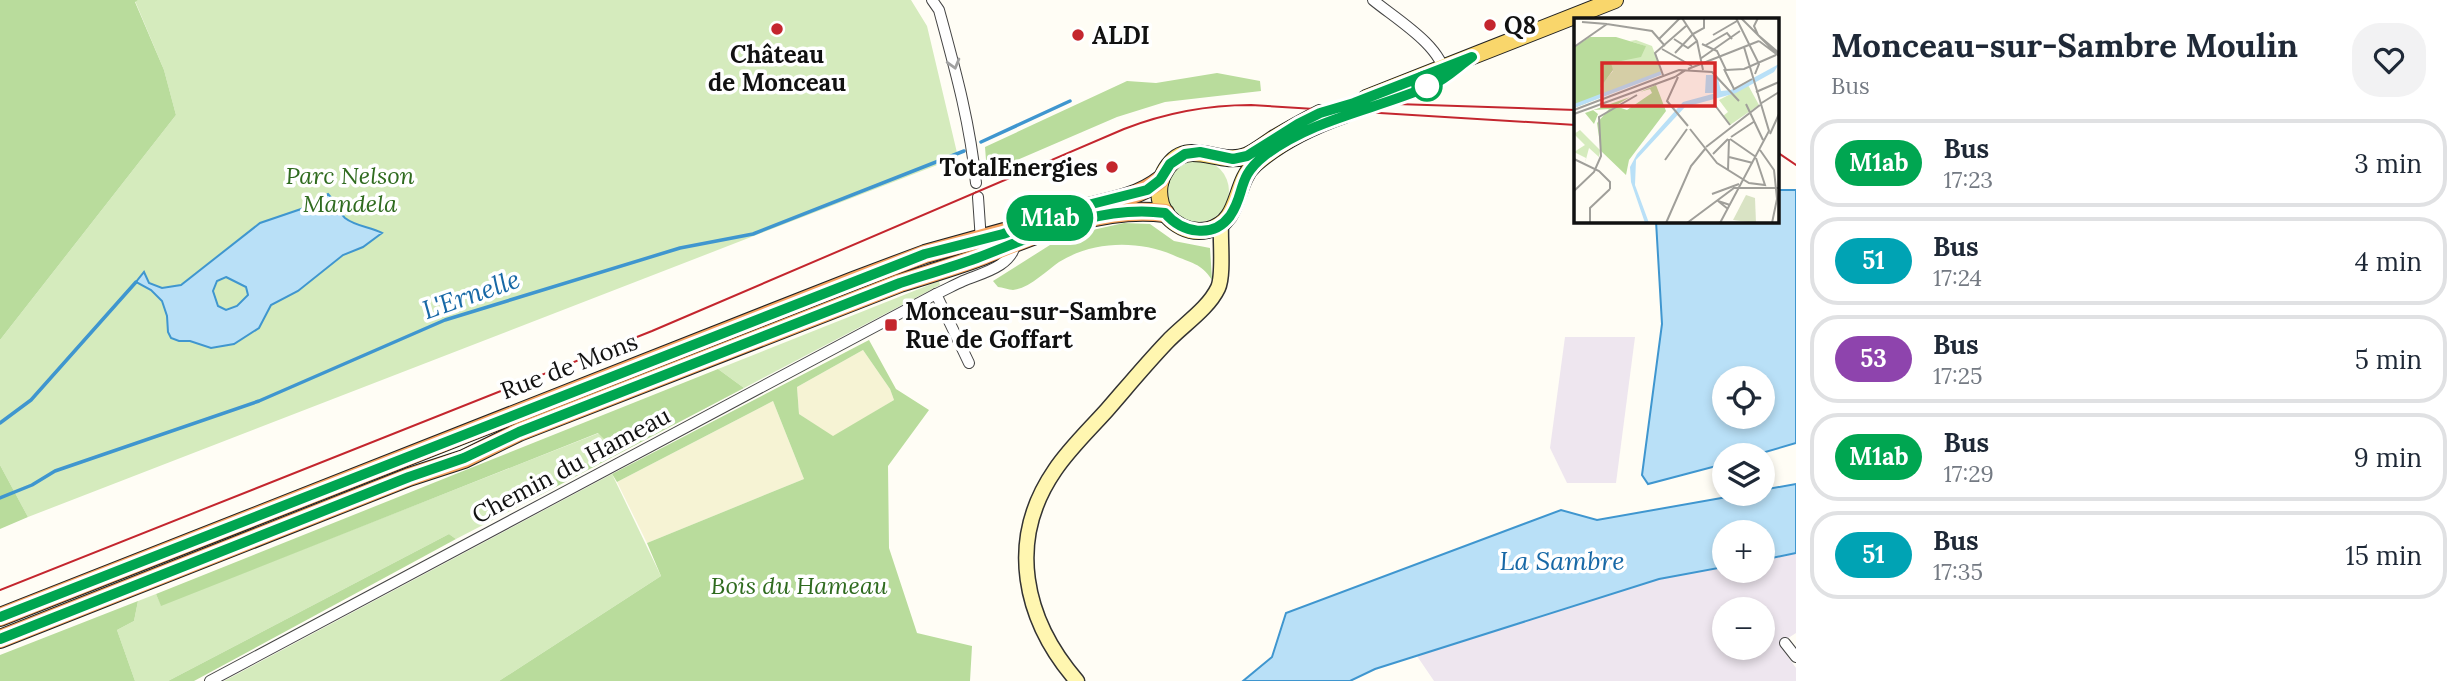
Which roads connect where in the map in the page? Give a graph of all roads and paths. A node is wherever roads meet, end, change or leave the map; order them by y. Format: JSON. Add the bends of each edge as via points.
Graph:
{"nodes":[{"id":1,"x":932,"y":0,"type":"edge"},
{"id":2,"x":1373,"y":0,"type":"edge"},
{"id":3,"x":1615,"y":0,"type":"edge"},
{"id":4,"x":1589,"y":5,"type":"edge"},
{"id":5,"x":1444,"y":72,"type":"junction"},
{"id":6,"x":1366,"y":98,"type":"dead end"},
{"id":7,"x":1393,"y":99,"type":"tunnel mouth"},
{"id":8,"x":1320,"y":113,"type":"dead end"},
{"id":9,"x":1344,"y":115,"type":"tunnel mouth"},
{"id":10,"x":1215,"y":156,"type":"junction"},
{"id":11,"x":1160,"y":180,"type":"junction"},
{"id":12,"x":976,"y":183,"type":"dead end"},
{"id":13,"x":1238,"y":194,"type":"junction"},
{"id":14,"x":978,"y":197,"type":"dead end"},
{"id":15,"x":1165,"y":213,"type":"junction"},
{"id":16,"x":1221,"y":224,"type":"junction"},
{"id":17,"x":1204,"y":231,"type":"junction"},
{"id":18,"x":982,"y":239,"type":"junction"},
{"id":19,"x":1016,"y":242,"type":"junction"},
{"id":20,"x":1219,"y":251,"type":"junction"},
{"id":21,"x":978,"y":257,"type":"junction"},
{"id":22,"x":941,"y":270,"type":"junction"},
{"id":23,"x":965,"y":280,"type":"junction"},
{"id":24,"x":951,"y":287,"type":"junction"},
{"id":25,"x":936,"y":294,"type":"junction"},
{"id":26,"x":969,"y":363,"type":"dead end"},
{"id":27,"x":0,"y":617,"type":"edge"},
{"id":28,"x":0,"y":639,"type":"edge"},
{"id":29,"x":1785,"y":643,"type":"dead end"},
{"id":30,"x":1796,"y":657,"type":"edge"},
{"id":31,"x":210,"y":681,"type":"edge"},
{"id":32,"x":1077,"y":681,"type":"edge"}],
"edges":[{"from":1,"to":12,"type":"street","one_way":true,"via":[[939,10],[966,110]]},
{"from":2,"to":5,"type":"street","via":[[1435,51]]},
{"from":3,"to":4,"type":"main road"},
{"from":4,"to":5,"type":"main road"},
{"from":5,"to":6,"type":"main road"},
{"from":5,"to":7,"type":"main road","via":[[1434,84]]},
{"from":8,"to":10,"type":"main road","name":"Rue de Mons","via":[[1247,156]]},
{"from":9,"to":13,"type":"main road","via":[[1266,155],[1252,166]]},
{"from":10,"to":11,"type":"main road","name":"Rue de Mons","via":[[1185,154],[1170,164]]},
{"from":10,"to":13,"type":"main road","via":[[1233,171]]},
{"from":11,"to":15,"type":"main road"},
{"from":11,"to":18,"type":"highway","name":"Rue de Mons","via":[[1147,190]]},
{"from":13,"to":16,"type":"main road","via":[[1231,214]]},
{"from":14,"to":18,"type":"street"},
{"from":15,"to":17,"type":"main road","name":"Rue de Mons","via":[[1186,229]]},
{"from":15,"to":19,"type":"highway","name":"Rue de Mons","via":[[1132,211],[1073,222]]},
{"from":16,"to":17,"type":"main road"},
{"from":16,"to":20,"type":"street"},
{"from":17,"to":20,"type":"street"},
{"from":18,"to":21,"type":"street"},
{"from":18,"to":27,"type":"highway","name":"Rue de Mons","via":[[853,281]]},
{"from":19,"to":21,"type":"highway","name":"Rue de Mons"},
{"from":19,"to":23,"type":"street","name":"Chemin du Hameau","via":[[1008,260]]},
{"from":20,"to":32,"type":"street","via":[[1219,285],[1213,296],[1066,456],[1045,486],[1033,518],[1027,572],[1034,610],[1049,645]]},
{"from":21,"to":22,"type":"highway","name":"Rue de Mons"},
{"from":21,"to":23,"type":"street"},
{"from":22,"to":24,"type":"street"},
{"from":22,"to":28,"type":"highway","name":"Rue de Mons"},
{"from":23,"to":24,"type":"street","name":"Chemin du Hameau"},
{"from":24,"to":25,"type":"street","name":"Chemin du Hameau"},
{"from":25,"to":26,"type":"street"},
{"from":25,"to":31,"type":"street","name":"Chemin du Hameau"},
{"from":29,"to":30,"type":"street"}]}
